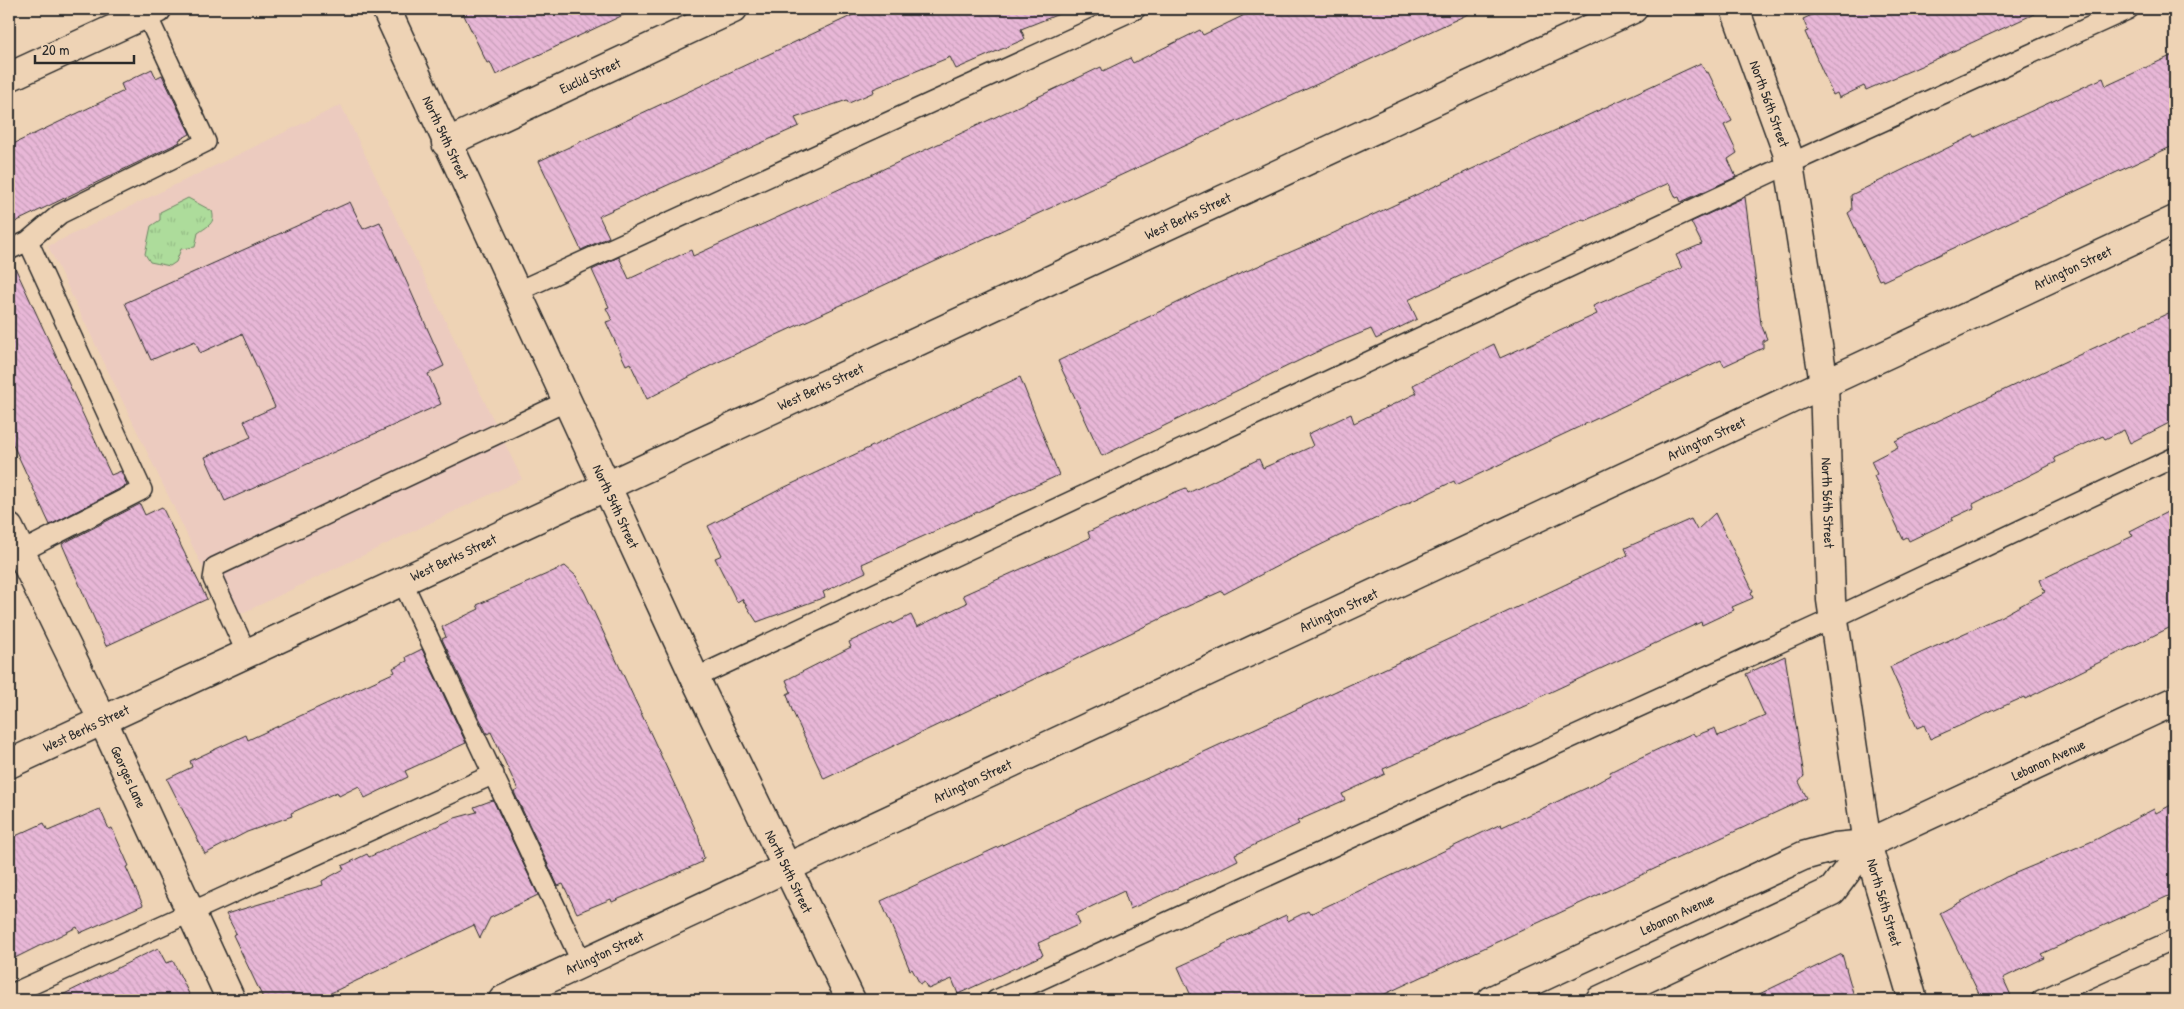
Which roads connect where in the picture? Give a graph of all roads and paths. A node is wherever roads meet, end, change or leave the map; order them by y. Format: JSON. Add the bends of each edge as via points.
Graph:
{"nodes":[{"id":1,"x":386,"y":9,"type":"edge"},
{"id":2,"x":733,"y":9,"type":"edge"},
{"id":3,"x":1136,"y":9,"type":"edge"},
{"id":4,"x":1633,"y":9,"type":"edge"},
{"id":5,"x":1735,"y":9,"type":"edge"},
{"id":6,"x":2129,"y":9,"type":"edge"},
{"id":7,"x":149,"y":10,"type":"edge"},
{"id":8,"x":9,"y":77,"type":"edge"},
{"id":9,"x":446,"y":143,"type":"junction"},
{"id":10,"x":1788,"y":164,"type":"junction"},
{"id":11,"x":2175,"y":220,"type":"edge"},
{"id":12,"x":28,"y":241,"type":"junction"},
{"id":13,"x":9,"y":250,"type":"edge"},
{"id":14,"x":516,"y":292,"type":"junction"},
{"id":15,"x":1824,"y":383,"type":"junction"},
{"id":16,"x":567,"y":402,"type":"junction"},
{"id":17,"x":2175,"y":457,"type":"edge"},
{"id":18,"x":608,"y":487,"type":"junction"},
{"id":19,"x":9,"y":528,"type":"edge"},
{"id":20,"x":15,"y":555,"type":"edge"},
{"id":21,"x":404,"y":583,"type":"junction"},
{"id":22,"x":1834,"y":618,"type":"junction"},
{"id":23,"x":247,"y":654,"type":"junction"},
{"id":24,"x":694,"y":678,"type":"junction"},
{"id":25,"x":2175,"y":701,"type":"edge"},
{"id":26,"x":103,"y":721,"type":"junction"},
{"id":27,"x":9,"y":764,"type":"edge"},
{"id":28,"x":494,"y":774,"type":"junction"},
{"id":29,"x":1867,"y":844,"type":"junction"},
{"id":30,"x":786,"y":868,"type":"junction"},
{"id":31,"x":191,"y":913,"type":"junction"},
{"id":32,"x":2175,"y":939,"type":"edge"},
{"id":33,"x":582,"y":963,"type":"junction"},
{"id":34,"x":9,"y":995,"type":"edge"},
{"id":35,"x":231,"y":1000,"type":"edge"},
{"id":36,"x":502,"y":1000,"type":"edge"},
{"id":37,"x":851,"y":1000,"type":"edge"},
{"id":38,"x":996,"y":1000,"type":"edge"},
{"id":39,"x":1492,"y":1000,"type":"edge"},
{"id":40,"x":1600,"y":1000,"type":"edge"},
{"id":41,"x":1913,"y":1000,"type":"edge"},
{"id":42,"x":2041,"y":1000,"type":"edge"}],
"edges":[{"from":1,"to":9,"type":"street","name":"North 54th Street"},
{"from":2,"to":9,"type":"street","name":"Euclid Street"},
{"from":3,"to":14,"type":"lane"},
{"from":4,"to":18,"type":"street","name":"West Berks Street"},
{"from":5,"to":10,"type":"street","name":"North 56th Street","via":[[1787,152]]},
{"from":6,"to":10,"type":"lane"},
{"from":7,"to":8,"type":"street"},
{"from":7,"to":12,"type":"lane","via":[[206,142],[60,214]]},
{"from":9,"to":14,"type":"street","name":"North 54th Street"},
{"from":10,"to":15,"type":"street","name":"North 56th Street"},
{"from":10,"to":24,"type":"lane"},
{"from":11,"to":15,"type":"street","name":"Arlington Street"},
{"from":12,"to":13,"type":"lane"},
{"from":12,"to":20,"type":"lane","via":[[142,490]]},
{"from":14,"to":16,"type":"street","name":"North 54th Street"},
{"from":15,"to":22,"type":"street","name":"North 56th Street"},
{"from":15,"to":30,"type":"street","name":"Arlington Street"},
{"from":16,"to":18,"type":"street","name":"North 54th Street"},
{"from":16,"to":23,"type":"lane","via":[[215,566],[213,579]]},
{"from":17,"to":22,"type":"lane"},
{"from":18,"to":21,"type":"street","name":"West Berks Street"},
{"from":18,"to":24,"type":"street","name":"North 54th Street"},
{"from":19,"to":20,"type":"street","name":"Georges Lane"},
{"from":20,"to":26,"type":"street","name":"Georges Lane"},
{"from":21,"to":23,"type":"street","name":"West Berks Street"},
{"from":21,"to":28,"type":"lane"},
{"from":22,"to":29,"type":"street","name":"North 56th Street"},
{"from":22,"to":38,"type":"lane"},
{"from":23,"to":26,"type":"street","name":"West Berks Street"},
{"from":24,"to":30,"type":"street","name":"North 54th Street"},
{"from":25,"to":29,"type":"street","name":"Lebanon Avenue"},
{"from":26,"to":27,"type":"street","name":"West Berks Street"},
{"from":26,"to":31,"type":"street","name":"Georges Lane"},
{"from":28,"to":31,"type":"lane"},
{"from":28,"to":33,"type":"lane"},
{"from":29,"to":39,"type":"street","name":"Lebanon Avenue","via":[[1835,847],[1803,856]]},
{"from":29,"to":40,"type":"street","name":"Lebanon Avenue","via":[[1832,891]]},
{"from":29,"to":41,"type":"street","name":"North 56th Street"},
{"from":30,"to":33,"type":"street","name":"Arlington Street"},
{"from":30,"to":37,"type":"street","name":"North 54th Street"},
{"from":31,"to":34,"type":"lane"},
{"from":31,"to":35,"type":"street","name":"Georges Lane"},
{"from":32,"to":42,"type":"lane"},
{"from":33,"to":36,"type":"street","name":"Arlington Street"}]}
